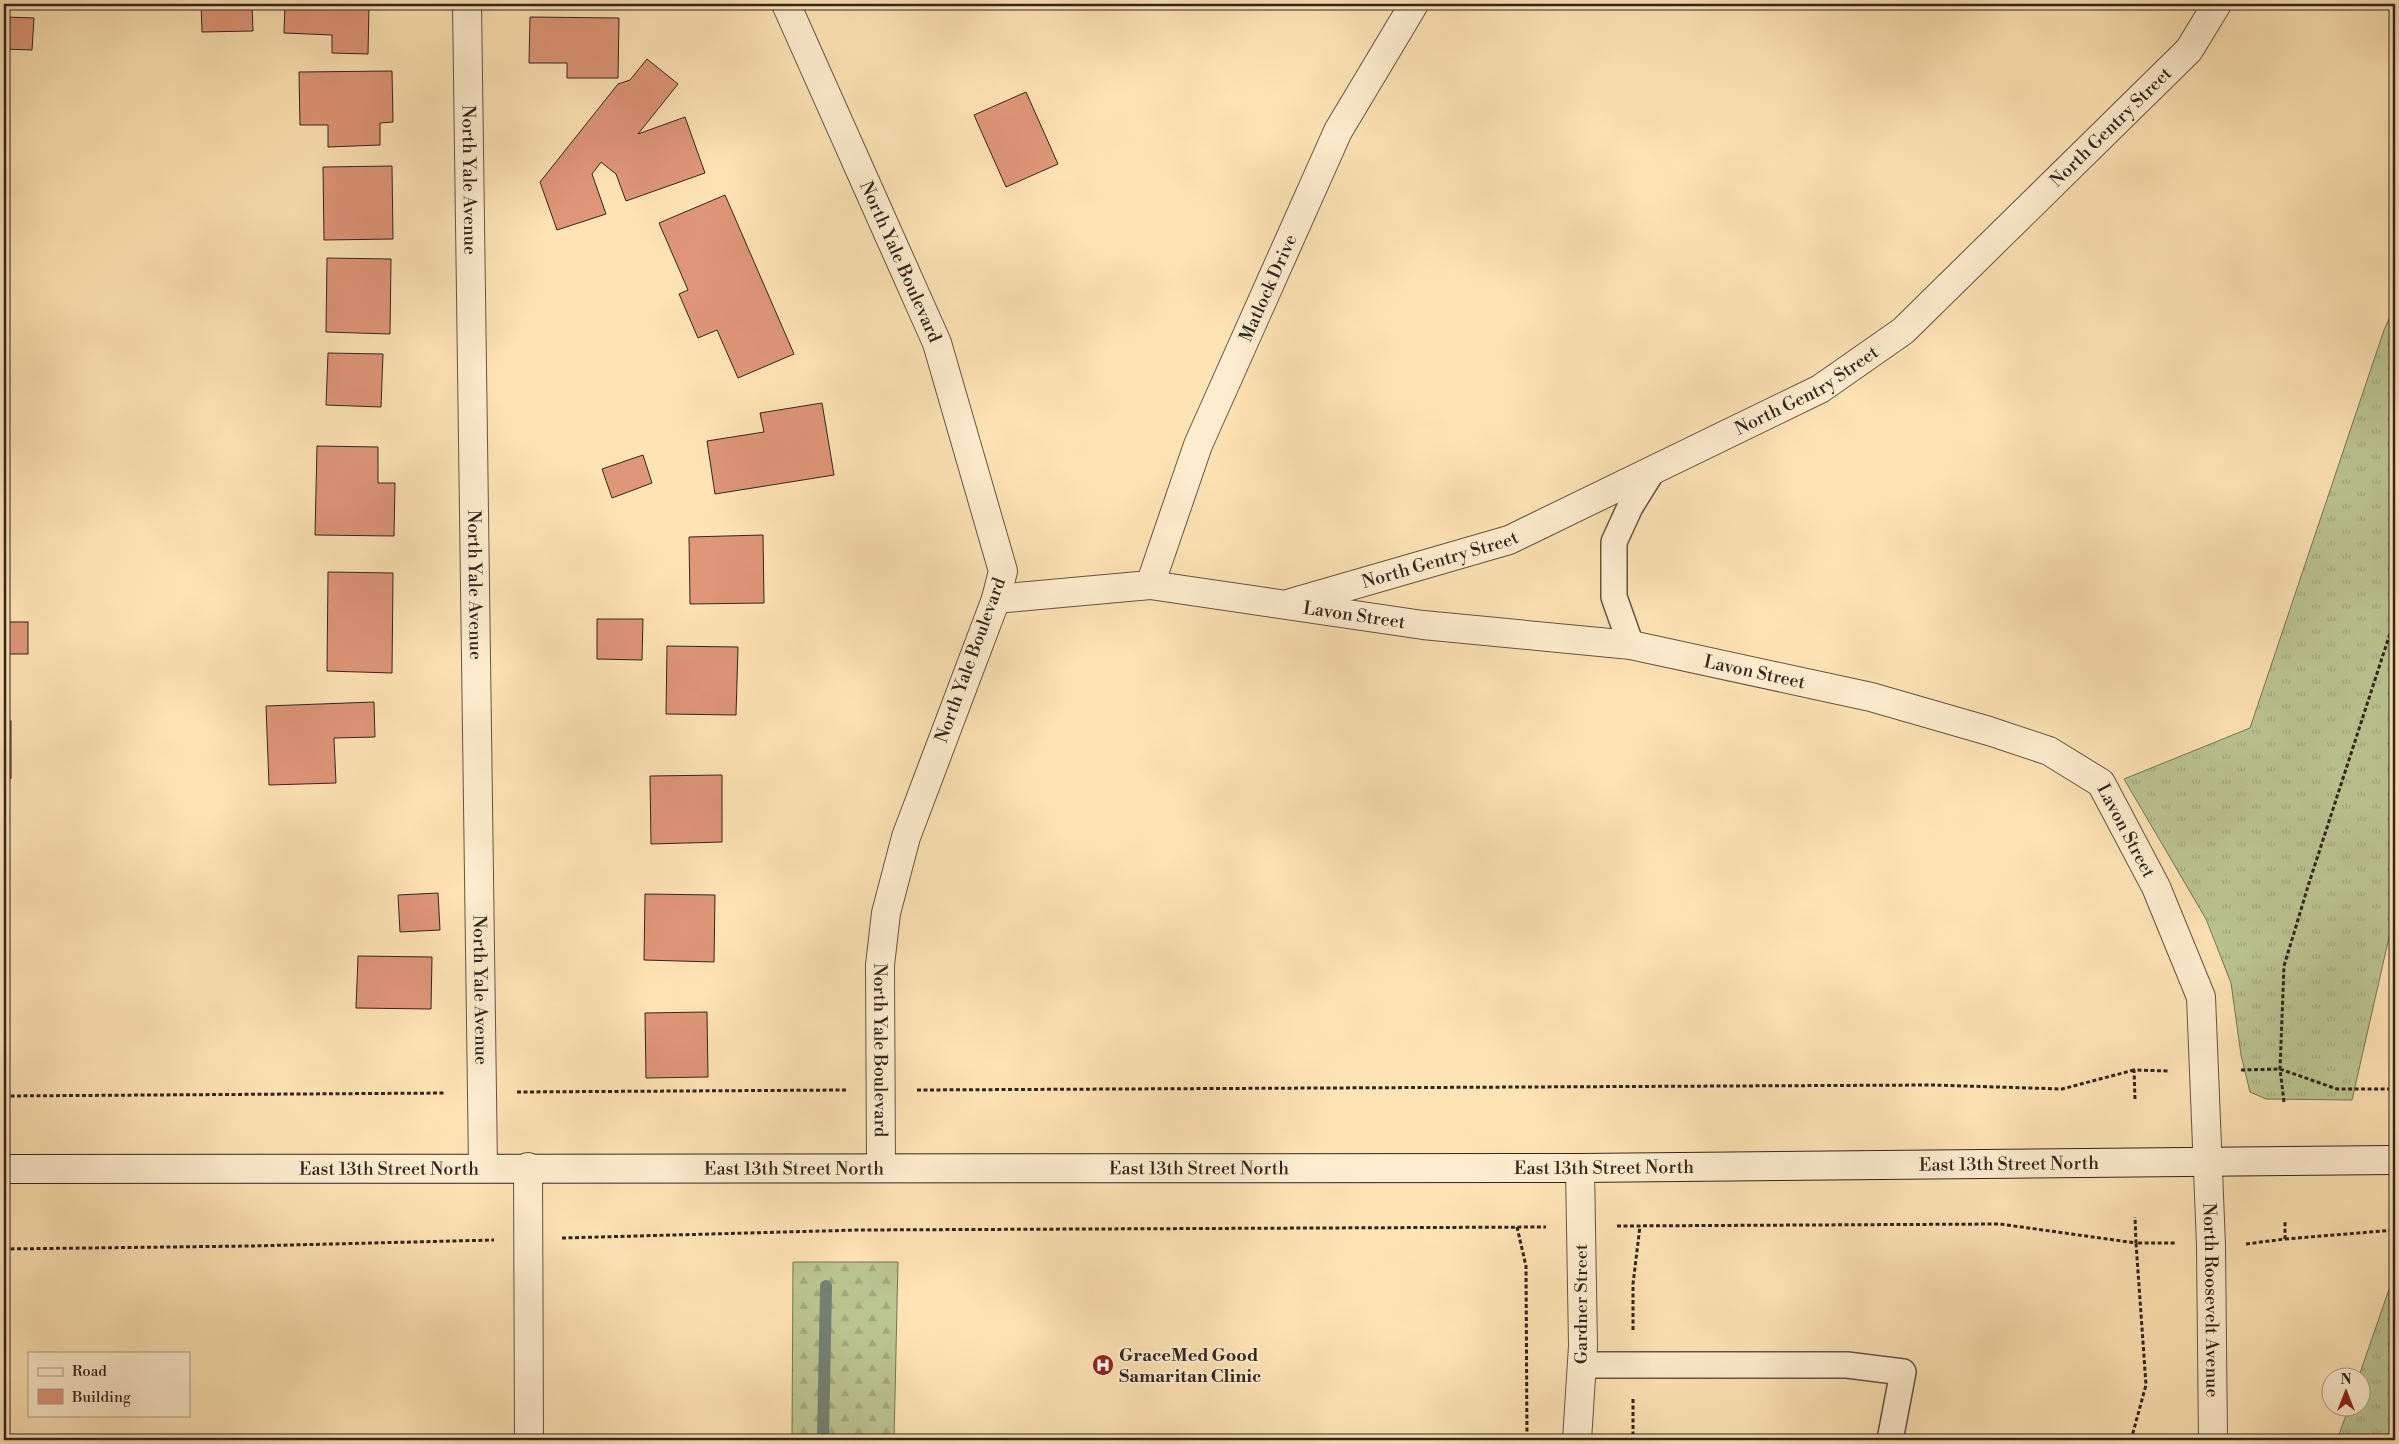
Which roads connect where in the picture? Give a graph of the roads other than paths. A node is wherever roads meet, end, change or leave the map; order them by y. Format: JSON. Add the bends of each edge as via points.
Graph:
{"nodes":[{"id":1,"x":467,"y":4,"type":"edge"},
{"id":2,"x":786,"y":4,"type":"edge"},
{"id":3,"x":1414,"y":4,"type":"edge"},
{"id":4,"x":2217,"y":4,"type":"edge"},
{"id":5,"x":1653,"y":470,"type":"junction"},
{"id":6,"x":1150,"y":585,"type":"junction"},
{"id":7,"x":996,"y":599,"type":"junction"},
{"id":8,"x":1282,"y":605,"type":"junction"},
{"id":9,"x":1632,"y":645,"type":"junction"},
{"id":10,"x":2395,"y":1160,"type":"edge"},
{"id":11,"x":2208,"y":1161,"type":"junction"},
{"id":12,"x":484,"y":1167,"type":"junction"},
{"id":13,"x":528,"y":1167,"type":"junction"},
{"id":14,"x":881,"y":1168,"type":"junction"},
{"id":15,"x":1580,"y":1168,"type":"junction"},
{"id":16,"x":4,"y":1169,"type":"edge"},
{"id":17,"x":1582,"y":1366,"type":"junction"},
{"id":18,"x":529,"y":1440,"type":"edge"},
{"id":19,"x":1577,"y":1440,"type":"edge"},
{"id":20,"x":1890,"y":1440,"type":"edge"},
{"id":21,"x":2213,"y":1440,"type":"edge"}],
"edges":[{"from":1,"to":12,"type":"street","name":"North Yale Avenue"},
{"from":2,"to":7,"type":"street","name":"North Yale Boulevard","via":[[937,344],[1003,571]]},
{"from":3,"to":6,"type":"street","name":"Matlock Drive","via":[[1338,131],[1198,444]]},
{"from":4,"to":5,"type":"street","name":"North Gentry Street","via":[[2189,50],[1903,331],[1820,388]]},
{"from":5,"to":8,"type":"street","name":"North Gentry Street","via":[[1509,540]]},
{"from":5,"to":9,"type":"lane","via":[[1630,507],[1614,542],[1614,597]]},
{"from":6,"to":7,"type":"street","name":"Lavon Street"},
{"from":6,"to":8,"type":"street","name":"Lavon Street"},
{"from":7,"to":14,"type":"street","name":"North Yale Boulevard","via":[[906,837],[886,913],[880,965]]},
{"from":8,"to":9,"type":"street","name":"Lavon Street","via":[[1423,625]]},
{"from":9,"to":11,"type":"street","name":"Lavon Street","via":[[1871,697],[2049,751],[2102,783],[2156,887],[2201,997]]},
{"from":10,"to":11,"type":"street","name":"East 13th Street North"},
{"from":11,"to":15,"type":"street","name":"East 13th Street North"},
{"from":11,"to":21,"type":"street","name":"North Roosevelt Avenue"},
{"from":12,"to":13,"type":"street","name":"East 13th Street North"},
{"from":12,"to":16,"type":"street","name":"East 13th Street North"},
{"from":13,"to":14,"type":"street","name":"East 13th Street North"},
{"from":13,"to":18,"type":"street"},
{"from":14,"to":15,"type":"street","name":"East 13th Street North"},
{"from":15,"to":17,"type":"street","name":"Gardner Street"},
{"from":17,"to":19,"type":"street","name":"Gardner Street"},
{"from":17,"to":20,"type":"lane","via":[[1848,1366],[1903,1372]]}]}
